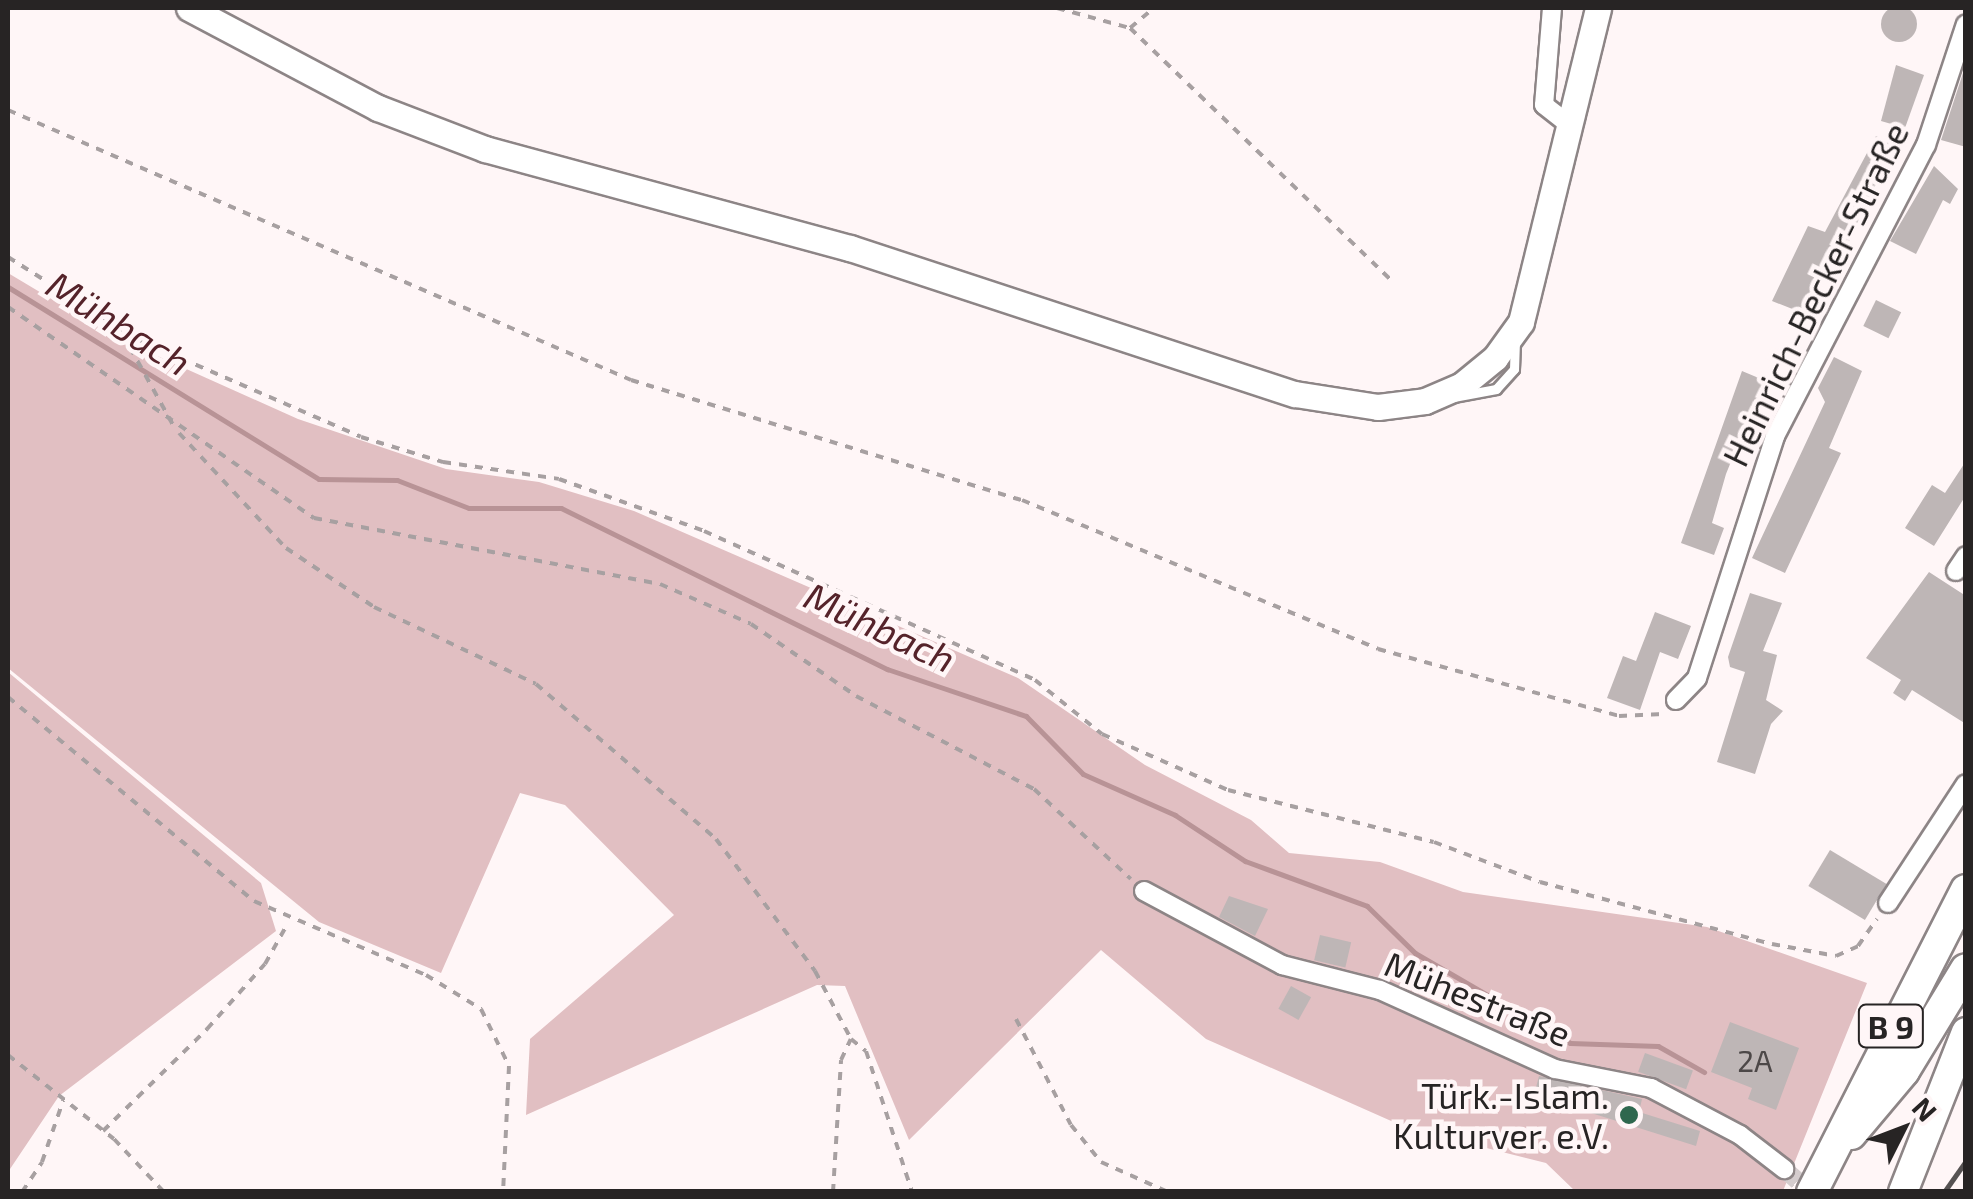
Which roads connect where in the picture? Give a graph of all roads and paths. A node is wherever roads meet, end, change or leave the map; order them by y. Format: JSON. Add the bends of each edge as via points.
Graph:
{"nodes":[{"id":1,"x":189,"y":8,"type":"edge"},
{"id":2,"x":1057,"y":8,"type":"edge"},
{"id":3,"x":1154,"y":8,"type":"edge"},
{"id":4,"x":1552,"y":8,"type":"edge"},
{"id":5,"x":1598,"y":8,"type":"edge"},
{"id":6,"x":1966,"y":24,"type":"edge"},
{"id":7,"x":1130,"y":28,"type":"junction"},
{"id":8,"x":8,"y":110,"type":"edge"},
{"id":9,"x":1572,"y":127,"type":"junction"},
{"id":10,"x":8,"y":257,"type":"edge"},
{"id":11,"x":1392,"y":282,"type":"dead end"},
{"id":12,"x":8,"y":307,"type":"edge"},
{"id":13,"x":120,"y":328,"type":"junction"},
{"id":14,"x":176,"y":430,"type":"junction"},
{"id":15,"x":8,"y":697,"type":"edge"},
{"id":16,"x":1676,"y":700,"type":"joint"},
{"id":17,"x":1966,"y":784,"type":"edge"},
{"id":18,"x":1966,"y":890,"type":"edge"},
{"id":19,"x":1144,"y":891,"type":"joint"},
{"id":20,"x":1888,"y":904,"type":"joint"},
{"id":21,"x":288,"y":921,"type":"junction"},
{"id":22,"x":1966,"y":969,"type":"edge"},
{"id":23,"x":1016,"y":1020,"type":"dead end"},
{"id":24,"x":1966,"y":1032,"type":"edge"},
{"id":25,"x":851,"y":1039,"type":"junction"},
{"id":26,"x":8,"y":1056,"type":"edge"},
{"id":27,"x":63,"y":1100,"type":"junction"},
{"id":28,"x":103,"y":1131,"type":"junction"},
{"id":29,"x":1784,"y":1169,"type":"tunnel mouth"},
{"id":30,"x":1818,"y":1179,"type":"edge"},
{"id":31,"x":22,"y":1192,"type":"edge"},
{"id":32,"x":164,"y":1192,"type":"edge"},
{"id":33,"x":503,"y":1192,"type":"edge"},
{"id":34,"x":833,"y":1192,"type":"edge"},
{"id":35,"x":912,"y":1192,"type":"edge"},
{"id":36,"x":1168,"y":1192,"type":"edge"},
{"id":37,"x":1903,"y":1192,"type":"edge"}],
"edges":[{"from":1,"to":9,"type":"main road","via":[[378,108],[486,149],[850,248],[1295,394],[1378,407],[1440,396],[1486,368],[1514,334],[1533,291]]},
{"from":2,"to":7,"type":"path"},
{"from":3,"to":7,"type":"path"},
{"from":4,"to":9,"type":"street","via":[[1542,98],[1550,115]]},
{"from":5,"to":9,"type":"main road"},
{"from":6,"to":16,"type":"street","name":"Heinrich-Becker-Straße","via":[[1926,144],[1776,436],[1697,678]]},
{"from":7,"to":11,"type":"path"},
{"from":8,"to":16,"type":"path","via":[[631,380],[1022,500],[1378,649],[1620,716],[1659,718]]},
{"from":10,"to":13,"type":"path"},
{"from":12,"to":14,"type":"path"},
{"from":13,"to":14,"type":"path"},
{"from":13,"to":20,"type":"path","via":[[361,437],[443,462],[560,479],[704,531],[1035,680],[1102,734],[1228,790],[1820,953],[1858,946]]},
{"from":14,"to":19,"type":"path","via":[[314,518],[660,584],[751,624],[856,696],[1034,789]]},
{"from":14,"to":25,"type":"path","via":[[286,548],[374,607],[536,684],[716,839],[815,971]]},
{"from":15,"to":21,"type":"path"},
{"from":17,"to":20,"type":"street"},
{"from":18,"to":30,"type":"highway","number":"B 9"},
{"from":19,"to":29,"type":"street","name":"Mühestraße","via":[[1282,965],[1380,990],[1556,1069],[1651,1088],[1740,1135]]},
{"from":21,"to":28,"type":"path","via":[[254,977]]},
{"from":21,"to":33,"type":"path","via":[[438,981],[493,1024],[509,1066]]},
{"from":22,"to":30,"type":"highway","via":[[1904,1071]]},
{"from":23,"to":36,"type":"path","via":[[1072,1125],[1102,1162]]},
{"from":24,"to":37,"type":"main road"},
{"from":25,"to":34,"type":"path","via":[[841,1060]]},
{"from":25,"to":35,"type":"path","via":[[866,1051]]},
{"from":26,"to":27,"type":"path"},
{"from":27,"to":28,"type":"path"},
{"from":27,"to":31,"type":"path","via":[[42,1162]]},
{"from":28,"to":32,"type":"path"}]}
